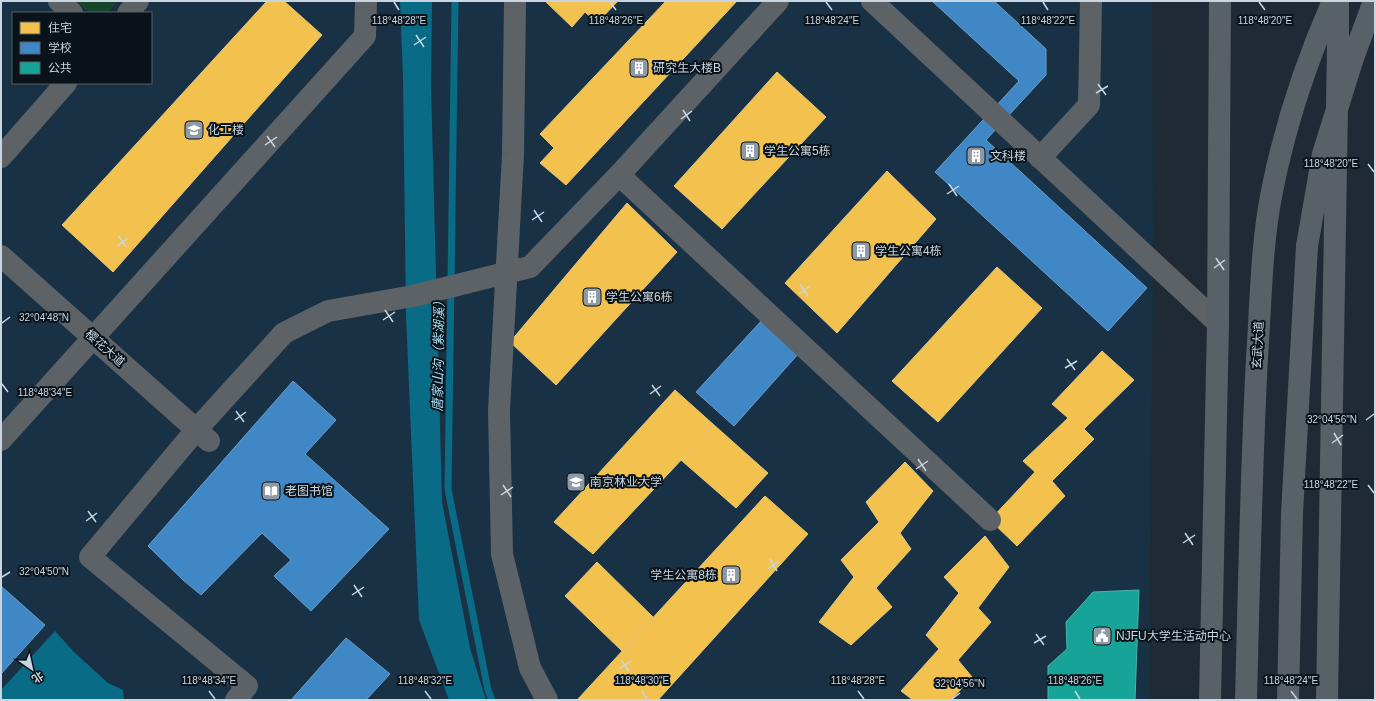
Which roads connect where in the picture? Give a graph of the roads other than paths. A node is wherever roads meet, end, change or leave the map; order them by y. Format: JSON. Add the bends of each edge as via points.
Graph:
{"nodes":[{"id":1,"x":59,"y":1,"type":"edge"},
{"id":2,"x":138,"y":1,"type":"edge"},
{"id":3,"x":366,"y":1,"type":"edge"},
{"id":4,"x":515,"y":1,"type":"edge"},
{"id":5,"x":778,"y":1,"type":"edge"},
{"id":6,"x":872,"y":1,"type":"edge"},
{"id":7,"x":1090,"y":1,"type":"edge"},
{"id":8,"x":1220,"y":1,"type":"edge"},
{"id":9,"x":1333,"y":1,"type":"edge"},
{"id":10,"x":1338,"y":1,"type":"edge"},
{"id":11,"x":1362,"y":1,"type":"edge"},
{"id":12,"x":1374,"y":1,"type":"edge"},
{"id":13,"x":71,"y":12,"type":"edge"},
{"id":14,"x":129,"y":12,"type":"edge"},
{"id":15,"x":1375,"y":31,"type":"edge"},
{"id":16,"x":1345,"y":54,"type":"junction"},
{"id":17,"x":65,"y":84,"type":"edge"},
{"id":18,"x":1,"y":157,"type":"edge"},
{"id":19,"x":1040,"y":158,"type":"junction"},
{"id":20,"x":619,"y":175,"type":"junction"},
{"id":21,"x":1,"y":256,"type":"edge"},
{"id":22,"x":506,"y":273,"type":"junction"},
{"id":23,"x":1218,"y":324,"type":"junction"},
{"id":24,"x":94,"y":338,"type":"junction"},
{"id":25,"x":203,"y":435,"type":"junction"},
{"id":26,"x":1,"y":440,"type":"edge"},
{"id":27,"x":990,"y":520,"type":"dead end"},
{"id":28,"x":236,"y":700,"type":"edge"},
{"id":29,"x":547,"y":700,"type":"edge"},
{"id":30,"x":1210,"y":700,"type":"edge"},
{"id":31,"x":1246,"y":700,"type":"edge"},
{"id":32,"x":1288,"y":700,"type":"edge"},
{"id":33,"x":1327,"y":700,"type":"edge"}],
"edges":[{"from":1,"to":13,"type":"lane"},
{"from":2,"to":14,"type":"lane"},
{"from":3,"to":24,"type":"lane","via":[[364,36]]},
{"from":4,"to":22,"type":"lane","via":[[513,154]]},
{"from":5,"to":20,"type":"lane"},
{"from":6,"to":19,"type":"lane"},
{"from":7,"to":19,"type":"lane","via":[[1089,105]]},
{"from":8,"to":23,"type":"highway"},
{"from":9,"to":31,"type":"highway","name":"玄武大道","via":[[1285,137],[1264,240],[1252,450]]},
{"from":10,"to":16,"type":"highway"},
{"from":11,"to":16,"type":"highway"},
{"from":12,"to":16,"type":"highway"},
{"from":15,"to":16,"type":"highway"},
{"from":16,"to":32,"type":"highway","bridge":true,"via":[[1323,154],[1307,246],[1292,514]]},
{"from":16,"to":33,"type":"highway"},
{"from":17,"to":18,"type":"lane"},
{"from":19,"to":23,"type":"lane"},
{"from":20,"to":22,"type":"lane","via":[[530,267]]},
{"from":20,"to":27,"type":"lane"},
{"from":21,"to":24,"type":"lane","name":"樱花大道"},
{"from":22,"to":25,"type":"lane","via":[[412,296],[328,311],[284,333]]},
{"from":22,"to":29,"type":"lane","via":[[499,410],[502,554],[530,668]]},
{"from":23,"to":30,"type":"highway"},
{"from":24,"to":25,"type":"lane","name":"樱花大道"},
{"from":24,"to":26,"type":"lane"},
{"from":25,"to":28,"type":"lane","via":[[90,557],[247,686]]}]}
